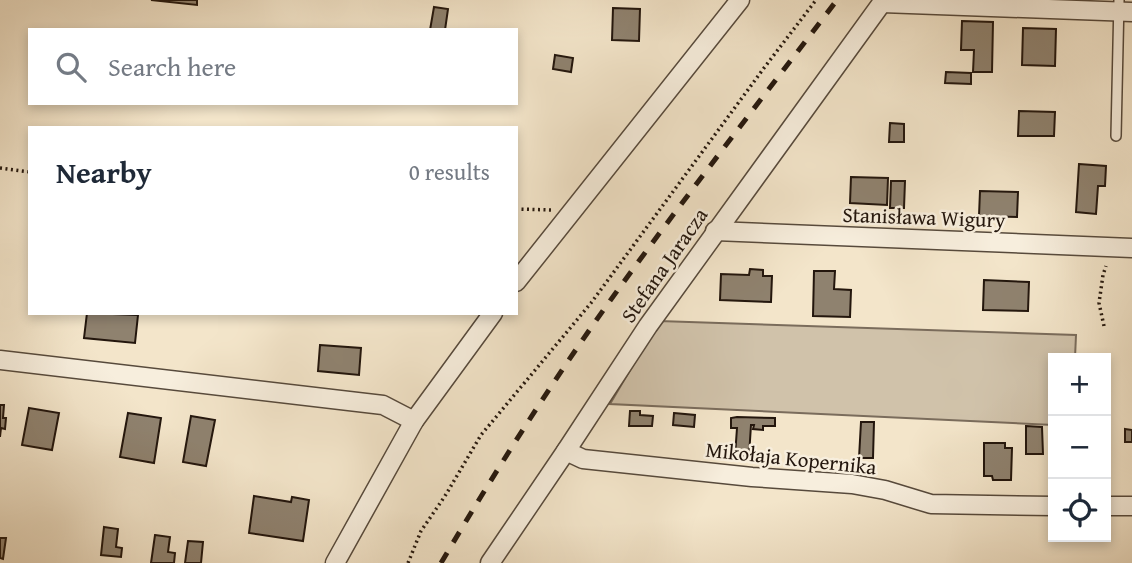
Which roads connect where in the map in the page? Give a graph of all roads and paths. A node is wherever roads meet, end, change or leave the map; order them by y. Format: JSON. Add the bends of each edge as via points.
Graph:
{"nodes":[{"id":1,"x":740,"y":0,"type":"edge"},
{"id":2,"x":816,"y":0,"type":"edge"},
{"id":3,"x":883,"y":1,"type":"edge"},
{"id":4,"x":1124,"y":8,"type":"edge"},
{"id":5,"x":1116,"y":136,"type":"dead end"},
{"id":6,"x":0,"y":169,"type":"edge"},
{"id":7,"x":28,"y":172,"type":"edge"},
{"id":8,"x":518,"y":209,"type":"edge"},
{"id":9,"x":572,"y":211,"type":"junction"},
{"id":10,"x":715,"y":231,"type":"junction"},
{"id":11,"x":1112,"y":247,"type":"junction"},
{"id":12,"x":1132,"y":248,"type":"edge"},
{"id":13,"x":518,"y":279,"type":"edge"},
{"id":14,"x":492,"y":315,"type":"edge"},
{"id":15,"x":1104,"y":327,"type":"dead end"},
{"id":16,"x":0,"y":360,"type":"edge"},
{"id":17,"x":414,"y":421,"type":"junction"},
{"id":18,"x":566,"y":451,"type":"junction"},
{"id":19,"x":1048,"y":506,"type":"edge"},
{"id":20,"x":1111,"y":506,"type":"edge"},
{"id":21,"x":1132,"y":506,"type":"edge"},
{"id":22,"x":335,"y":563,"type":"edge"},
{"id":23,"x":408,"y":563,"type":"edge"},
{"id":24,"x":490,"y":563,"type":"edge"}],
"edges":[{"from":1,"to":9,"type":"street"},
{"from":2,"to":23,"type":"path","via":[[591,303],[481,435],[421,531]]},
{"from":3,"to":4,"type":"street"},
{"from":3,"to":10,"type":"street","name":"Stefana Jaracza"},
{"from":4,"to":5,"type":"lane"},
{"from":6,"to":7,"type":"path"},
{"from":8,"to":9,"type":"path"},
{"from":9,"to":13,"type":"street"},
{"from":10,"to":11,"type":"street","name":"Stanisława Wigury"},
{"from":10,"to":18,"type":"street","name":"Stefana Jaracza"},
{"from":11,"to":12,"type":"street","name":"Stanisława Wigury"},
{"from":11,"to":15,"type":"path","via":[[1099,303]]},
{"from":14,"to":17,"type":"street"},
{"from":16,"to":17,"type":"street","via":[[383,405]]},
{"from":17,"to":22,"type":"street"},
{"from":18,"to":19,"type":"street","name":"Mikołaja Kopernika","via":[[583,459],[852,484],[930,504]]},
{"from":18,"to":24,"type":"street","name":"Stefana Jaracza"},
{"from":20,"to":21,"type":"street"}]}
